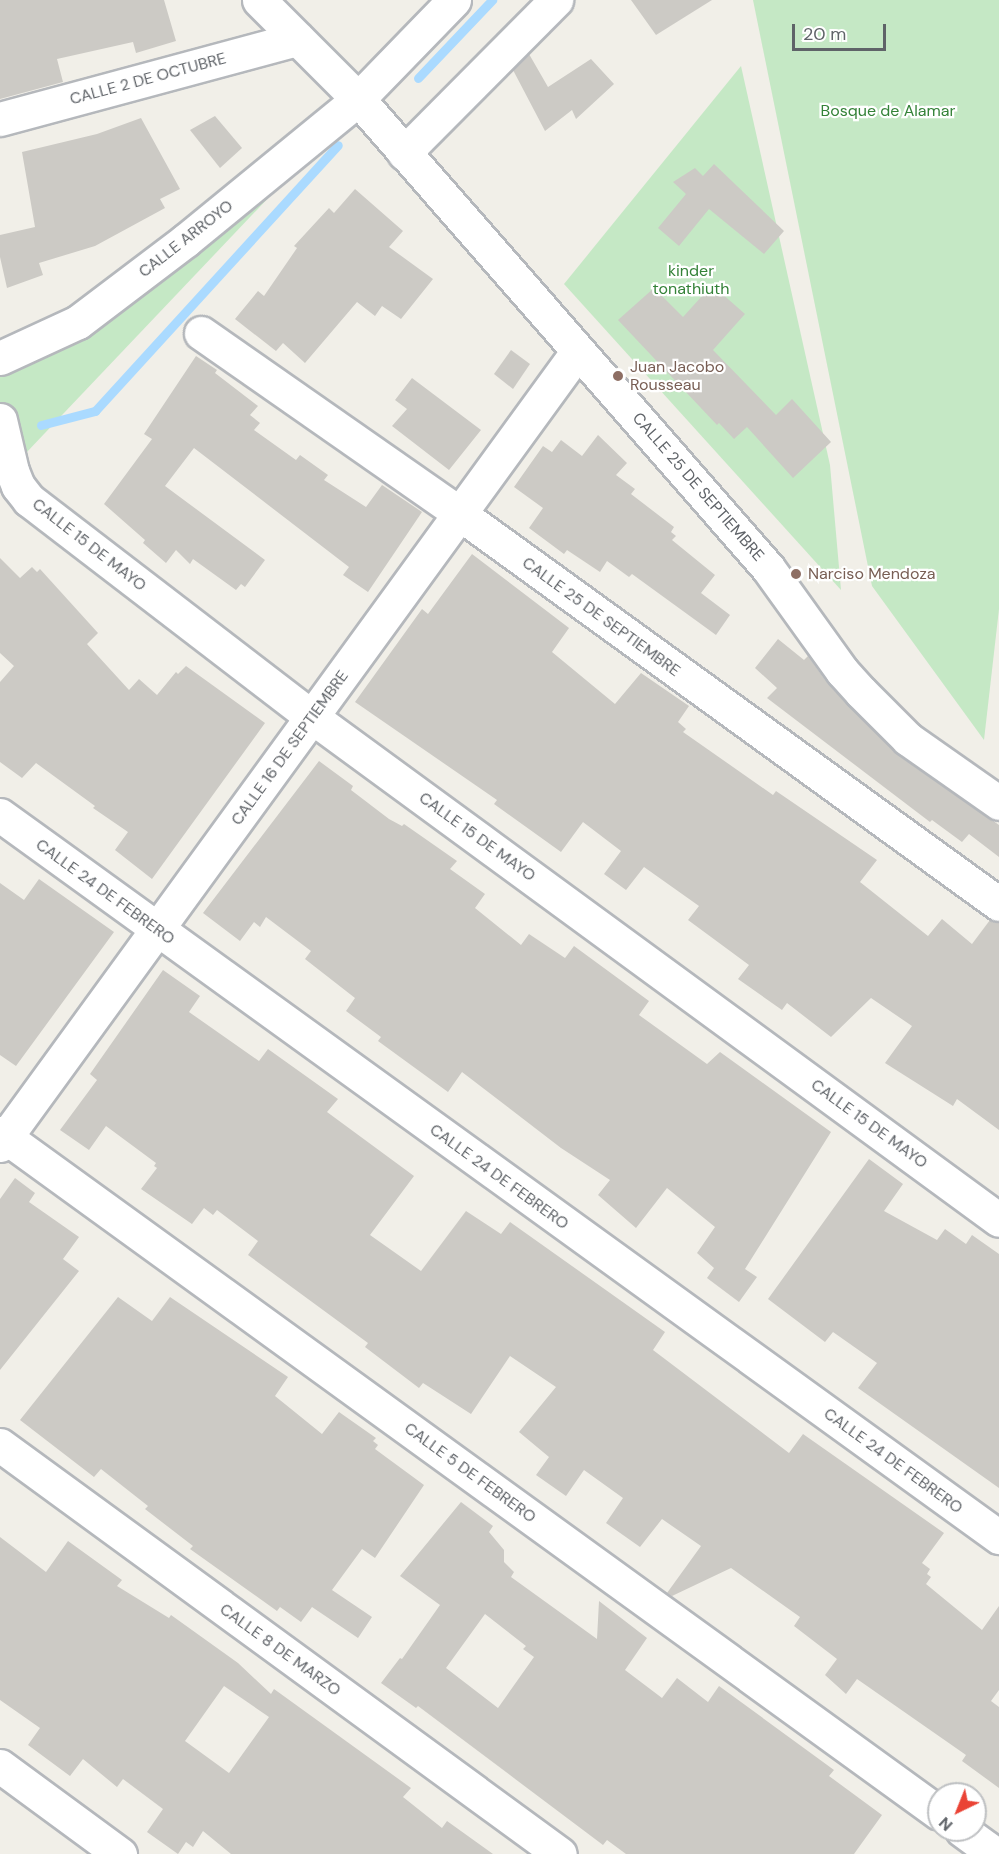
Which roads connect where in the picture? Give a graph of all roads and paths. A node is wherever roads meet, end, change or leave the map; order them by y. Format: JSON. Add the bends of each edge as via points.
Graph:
{"nodes":[{"id":1,"x":259,"y":0,"type":"edge"},
{"id":2,"x":454,"y":0,"type":"edge"},
{"id":3,"x":556,"y":0,"type":"edge"},
{"id":4,"x":297,"y":39,"type":"junction"},
{"id":5,"x":358,"y":99,"type":"junction"},
{"id":6,"x":0,"y":119,"type":"edge"},
{"id":7,"x":404,"y":153,"type":"junction"},
{"id":8,"x":201,"y":333,"type":"dead end"},
{"id":9,"x":578,"y":351,"type":"junction"},
{"id":10,"x":0,"y":358,"type":"edge"},
{"id":11,"x":0,"y":420,"type":"edge"},
{"id":12,"x":460,"y":514,"type":"junction"},
{"id":13,"x":312,"y":717,"type":"junction"},
{"id":14,"x":999,"y":803,"type":"edge"},
{"id":15,"x":0,"y":815,"type":"edge"},
{"id":16,"x":999,"y":904,"type":"edge"},
{"id":17,"x":158,"y":931,"type":"junction"},
{"id":18,"x":2,"y":1138,"type":"edge"},
{"id":19,"x":999,"y":1220,"type":"edge"},
{"id":20,"x":0,"y":1445,"type":"edge"},
{"id":21,"x":999,"y":1537,"type":"edge"},
{"id":22,"x":0,"y":1766,"type":"edge"},
{"id":23,"x":927,"y":1804,"type":"edge"},
{"id":24,"x":978,"y":1842,"type":"edge"},
{"id":25,"x":120,"y":1854,"type":"edge"},
{"id":26,"x":560,"y":1854,"type":"edge"},
{"id":27,"x":995,"y":1854,"type":"edge"}],
"edges":[{"from":1,"to":4,"type":"street","name":"CALLE 25 DE SEPTIEMBRE"},
{"from":2,"to":5,"type":"street","name":"CALLE ARROYO"},
{"from":3,"to":7,"type":"street"},
{"from":4,"to":5,"type":"street","name":"CALLE 25 DE SEPTIEMBRE"},
{"from":4,"to":6,"type":"street","name":"CALLE 2 DE OCTUBRE"},
{"from":5,"to":7,"type":"street","name":"CALLE 25 DE SEPTIEMBRE"},
{"from":5,"to":10,"type":"street","name":"CALLE ARROYO","via":[[186,240],[78,322]]},
{"from":7,"to":9,"type":"street","name":"CALLE 25 DE SEPTIEMBRE"},
{"from":8,"to":12,"type":"street","name":"CALLE 25 DE SEPTIEMBRE"},
{"from":9,"to":12,"type":"street","name":"CALLE 16 DE SEPTIEMBRE"},
{"from":9,"to":14,"type":"street","name":"CALLE 25 DE SEPTIEMBRE","via":[[768,568],[861,692],[908,739]]},
{"from":11,"to":13,"type":"street","name":"CALLE 15 DE MAYO","via":[[12,471],[29,500]]},
{"from":12,"to":13,"type":"street","name":"CALLE 16 DE SEPTIEMBRE"},
{"from":12,"to":16,"type":"street","name":"CALLE 25 DE SEPTIEMBRE"},
{"from":13,"to":17,"type":"street","name":"CALLE 16 DE SEPTIEMBRE"},
{"from":13,"to":19,"type":"street","name":"CALLE 15 DE MAYO"},
{"from":15,"to":17,"type":"street","name":"CALLE 24 DE FEBRERO"},
{"from":17,"to":18,"type":"street","name":"CALLE 16 DE SEPTIEMBRE"},
{"from":17,"to":21,"type":"street","name":"CALLE 24 DE FEBRERO"},
{"from":18,"to":23,"type":"street","name":"CALLE 5 DE FEBRERO"},
{"from":20,"to":26,"type":"street","name":"CALLE 8 DE MARZO"},
{"from":22,"to":25,"type":"street"},
{"from":24,"to":27,"type":"street"}]}
